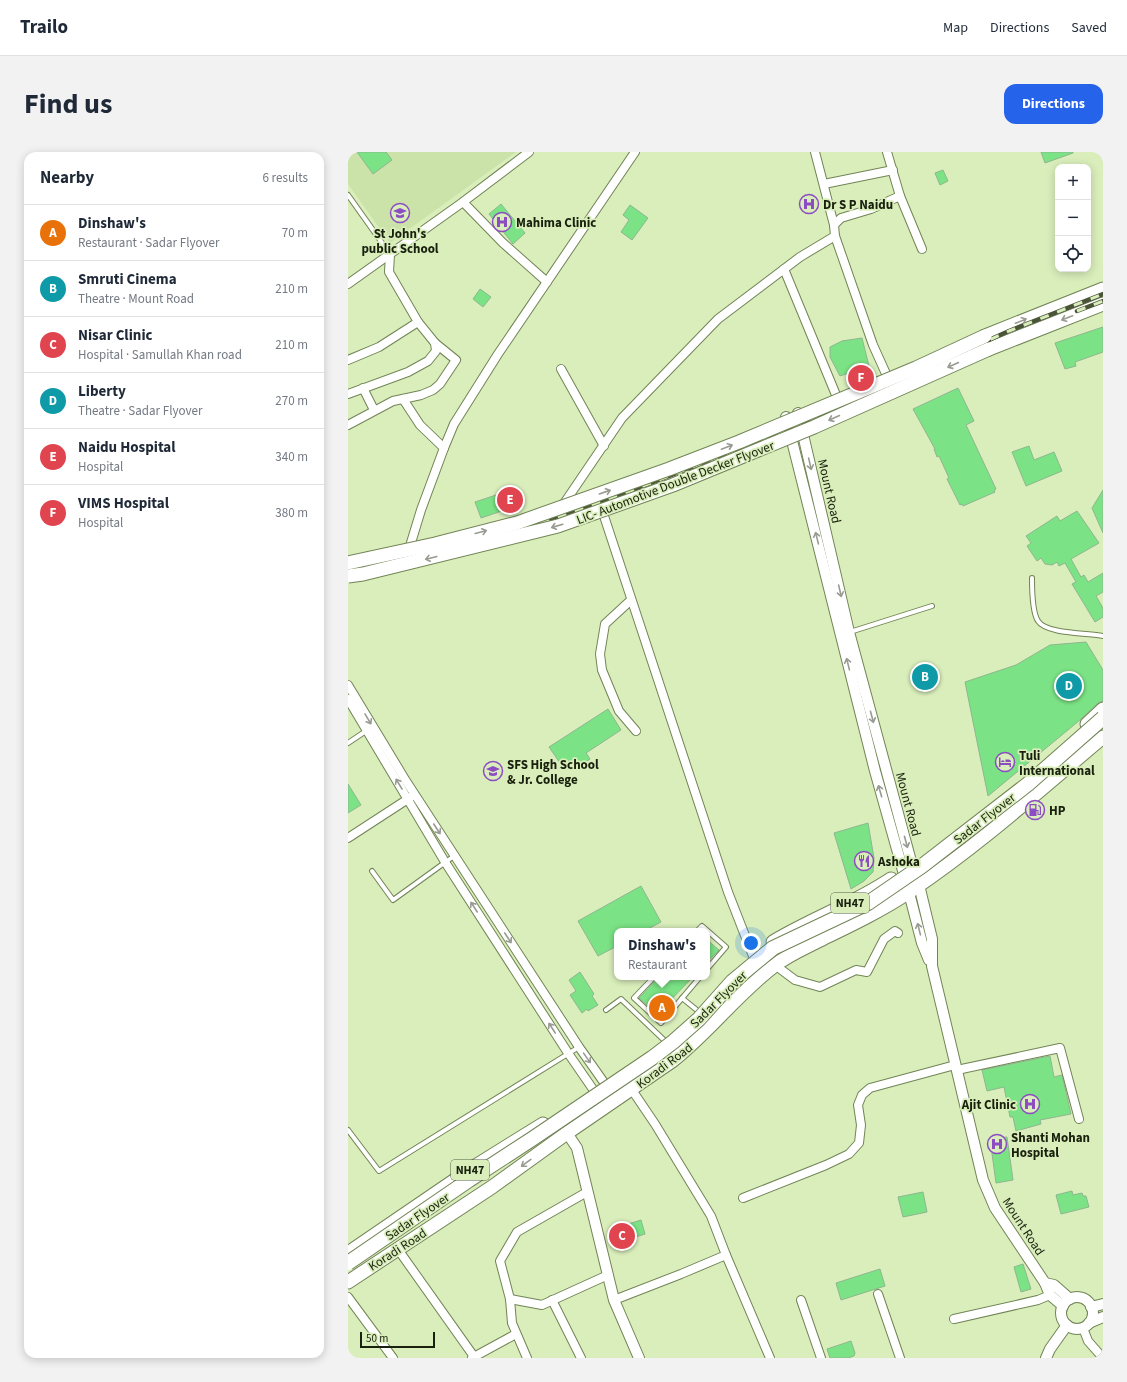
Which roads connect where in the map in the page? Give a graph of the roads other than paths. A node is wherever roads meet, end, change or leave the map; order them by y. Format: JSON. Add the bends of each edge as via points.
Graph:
{"nodes":[{"id":1,"x":529,"y":152,"type":"edge"},
{"id":2,"x":634,"y":152,"type":"edge"},
{"id":3,"x":815,"y":152,"type":"edge"},
{"id":4,"x":887,"y":152,"type":"edge"},
{"id":5,"x":893,"y":170,"type":"junction"},
{"id":6,"x":824,"y":184,"type":"junction"},
{"id":7,"x":348,"y":195,"type":"edge"},
{"id":8,"x":900,"y":196,"type":"junction"},
{"id":9,"x":463,"y":202,"type":"junction"},
{"id":10,"x":834,"y":225,"type":"junction"},
{"id":11,"x":835,"y":236,"type":"junction"},
{"id":12,"x":922,"y":249,"type":"dead end"},
{"id":13,"x":390,"y":254,"type":"junction"},
{"id":14,"x":784,"y":269,"type":"junction"},
{"id":15,"x":547,"y":282,"type":"junction"},
{"id":16,"x":348,"y":284,"type":"edge"},
{"id":17,"x":1103,"y":289,"type":"edge"},
{"id":18,"x":1103,"y":304,"type":"edge"},
{"id":19,"x":418,"y":322,"type":"junction"},
{"id":20,"x":435,"y":344,"type":"junction"},
{"id":21,"x":348,"y":360,"type":"edge"},
{"id":22,"x":561,"y":369,"type":"dead end"},
{"id":23,"x":887,"y":376,"type":"dead end"},
{"id":24,"x":363,"y":388,"type":"junction"},
{"id":25,"x":348,"y":394,"type":"edge"},
{"id":26,"x":836,"y":395,"type":"dead end"},
{"id":27,"x":403,"y":399,"type":"junction"},
{"id":28,"x":374,"y":410,"type":"junction"},
{"id":29,"x":798,"y":412,"type":"dead end"},
{"id":30,"x":786,"y":417,"type":"dead end"},
{"id":31,"x":348,"y":425,"type":"edge"},
{"id":32,"x":604,"y":446,"type":"junction"},
{"id":33,"x":444,"y":448,"type":"junction"},
{"id":34,"x":565,"y":502,"type":"dead end"},
{"id":35,"x":603,"y":513,"type":"dead end"},
{"id":36,"x":348,"y":563,"type":"edge"},
{"id":37,"x":410,"y":567,"type":"dead end"},
{"id":38,"x":348,"y":576,"type":"edge"},
{"id":39,"x":1032,"y":578,"type":"dead end"},
{"id":40,"x":632,"y":600,"type":"junction"},
{"id":41,"x":932,"y":606,"type":"dead end"},
{"id":42,"x":849,"y":632,"type":"junction"},
{"id":43,"x":1103,"y":636,"type":"edge"},
{"id":44,"x":348,"y":685,"type":"edge"},
{"id":45,"x":348,"y":699,"type":"edge"},
{"id":46,"x":1103,"y":709,"type":"edge"},
{"id":47,"x":1103,"y":718,"type":"edge"},
{"id":48,"x":1103,"y":728,"type":"edge"},
{"id":49,"x":367,"y":730,"type":"junction"},
{"id":50,"x":636,"y":731,"type":"dead end"},
{"id":51,"x":1103,"y":736,"type":"edge"},
{"id":52,"x":348,"y":743,"type":"edge"},
{"id":53,"x":411,"y":797,"type":"junction"},
{"id":54,"x":348,"y":838,"type":"edge"},
{"id":55,"x":455,"y":856,"type":"junction"},
{"id":56,"x":445,"y":862,"type":"junction"},
{"id":57,"x":908,"y":868,"type":"junction"},
{"id":58,"x":372,"y":871,"type":"dead end"},
{"id":59,"x":914,"y":888,"type":"junction"},
{"id":60,"x":710,"y":933,"type":"edge"},
{"id":61,"x":898,"y":933,"type":"dead end"},
{"id":62,"x":753,"y":956,"type":"junction"},
{"id":63,"x":774,"y":965,"type":"junction"},
{"id":64,"x":710,"y":966,"type":"edge"},
{"id":65,"x":651,"y":980,"type":"edge"},
{"id":66,"x":697,"y":980,"type":"edge"},
{"id":67,"x":682,"y":998,"type":"junction"},
{"id":68,"x":606,"y":1010,"type":"dead end"},
{"id":69,"x":698,"y":1011,"type":"junction"},
{"id":70,"x":665,"y":1041,"type":"junction"},
{"id":71,"x":579,"y":1047,"type":"junction"},
{"id":72,"x":568,"y":1053,"type":"junction"},
{"id":73,"x":956,"y":1067,"type":"junction"},
{"id":74,"x":604,"y":1083,"type":"junction"},
{"id":75,"x":593,"y":1090,"type":"junction"},
{"id":76,"x":632,"y":1090,"type":"junction"},
{"id":77,"x":610,"y":1104,"type":"junction"},
{"id":78,"x":1080,"y":1119,"type":"dead end"},
{"id":79,"x":348,"y":1130,"type":"edge"},
{"id":80,"x":567,"y":1133,"type":"junction"},
{"id":81,"x":587,"y":1192,"type":"junction"},
{"id":82,"x":743,"y":1198,"type":"dead end"},
{"id":83,"x":397,"y":1248,"type":"junction"},
{"id":84,"x":348,"y":1253,"type":"edge"},
{"id":85,"x":726,"y":1255,"type":"junction"},
{"id":86,"x":348,"y":1263,"type":"edge"},
{"id":87,"x":348,"y":1270,"type":"edge"},
{"id":88,"x":608,"y":1275,"type":"junction"},
{"id":89,"x":348,"y":1282,"type":"edge"},
{"id":90,"x":1045,"y":1283,"type":"junction"},
{"id":91,"x":878,"y":1294,"type":"dead end"},
{"id":92,"x":1050,"y":1295,"type":"junction"},
{"id":93,"x":348,"y":1297,"type":"edge"},
{"id":94,"x":510,"y":1299,"type":"junction"},
{"id":95,"x":552,"y":1300,"type":"junction"},
{"id":96,"x":614,"y":1300,"type":"junction"},
{"id":97,"x":801,"y":1300,"type":"dead end"},
{"id":98,"x":1066,"y":1303,"type":"junction"},
{"id":99,"x":1103,"y":1304,"type":"edge"},
{"id":100,"x":1092,"y":1307,"type":"junction"},
{"id":101,"x":1103,"y":1317,"type":"edge"},
{"id":102,"x":954,"y":1319,"type":"dead end"},
{"id":103,"x":1067,"y":1325,"type":"junction"},
{"id":104,"x":1086,"y":1325,"type":"junction"},
{"id":105,"x":516,"y":1334,"type":"junction"},
{"id":106,"x":474,"y":1357,"type":"edge"},
{"id":107,"x":393,"y":1358,"type":"edge"},
{"id":108,"x":527,"y":1358,"type":"edge"},
{"id":109,"x":581,"y":1358,"type":"edge"},
{"id":110,"x":639,"y":1358,"type":"edge"},
{"id":111,"x":770,"y":1358,"type":"edge"},
{"id":112,"x":821,"y":1358,"type":"edge"},
{"id":113,"x":900,"y":1358,"type":"edge"},
{"id":114,"x":1046,"y":1358,"type":"edge"},
{"id":115,"x":1103,"y":1358,"type":"edge"}],
"edges":[{"from":1,"to":9,"type":"street"},
{"from":2,"to":15,"type":"street"},
{"from":3,"to":6,"type":"street"},
{"from":4,"to":5,"type":"street"},
{"from":5,"to":6,"type":"street"},
{"from":5,"to":8,"type":"street"},
{"from":6,"to":10,"type":"street"},
{"from":7,"to":13,"type":"lane"},
{"from":8,"to":10,"type":"street","via":[[841,218]]},
{"from":8,"to":12,"type":"street"},
{"from":9,"to":13,"type":"street"},
{"from":9,"to":15,"type":"street","via":[[503,243]]},
{"from":10,"to":11,"type":"street"},
{"from":11,"to":14,"type":"street"},
{"from":11,"to":23,"type":"street","via":[[873,345]]},
{"from":13,"to":16,"type":"street"},
{"from":13,"to":19,"type":"street","via":[[389,272]]},
{"from":14,"to":26,"type":"street"},
{"from":14,"to":32,"type":"street","via":[[718,319],[622,418]]},
{"from":15,"to":33,"type":"street","via":[[454,424]]},
{"from":36,"to":17,"type":"main road","name":"LIC- Automotive Double Decker Flyover","one_way":true,"bridge":true,"via":[[517,523],[669,469],[747,439],[985,336]]},
{"from":18,"to":38,"type":"main road","name":"LIC- Automotive Double Decker Flyover","one_way":true,"bridge":true,"via":[[989,349],[814,427],[673,485],[558,526]]},
{"from":19,"to":20,"type":"street"},
{"from":19,"to":21,"type":"street","via":[[379,347]]},
{"from":20,"to":24,"type":"street","via":[[436,351],[428,361],[408,372]]},
{"from":20,"to":27,"type":"street","via":[[456,360],[433,390]]},
{"from":22,"to":32,"type":"street"},
{"from":24,"to":25,"type":"street"},
{"from":24,"to":28,"type":"street"},
{"from":27,"to":28,"type":"street"},
{"from":27,"to":33,"type":"street","via":[[420,425]]},
{"from":28,"to":31,"type":"street"},
{"from":29,"to":42,"type":"street","name":"Mount Road","one_way":true},
{"from":57,"to":30,"type":"street","one_way":true,"via":[[875,771]]},
{"from":32,"to":34,"type":"street"},
{"from":33,"to":37,"type":"street","via":[[412,538]]},
{"from":35,"to":40,"type":"street"},
{"from":39,"to":43,"type":"lane","via":[[1038,621],[1047,628]]},
{"from":40,"to":50,"type":"street","via":[[605,624],[600,654],[602,670],[619,711]]},
{"from":40,"to":62,"type":"street","via":[[728,892]]},
{"from":41,"to":42,"type":"lane"},
{"from":42,"to":57,"type":"street","name":"Mount Road","one_way":true},
{"from":44,"to":53,"type":"street","one_way":true},
{"from":45,"to":49,"type":"street"},
{"from":46,"to":57,"type":"main road","number":"NH47","via":[[1001,798]]},
{"from":47,"to":86,"type":"highway","name":"Sadar Flyover","bridge":true,"via":[[1028,784],[922,866],[868,903],[773,948],[732,982],[699,1019],[652,1058]]},
{"from":48,"to":87,"type":"highway","name":"Sadar Flyover","via":[[1012,805],[899,890],[875,906],[778,953],[754,972],[679,1045],[651,1066]]},
{"from":49,"to":52,"type":"lane"},
{"from":53,"to":49,"type":"street","one_way":true},
{"from":51,"to":59,"type":"main road","name":"Koradi Road","number":"NH47","via":[[1002,822]]},
{"from":53,"to":54,"type":"street"},
{"from":53,"to":55,"type":"street","one_way":true},
{"from":53,"to":56,"type":"street"},
{"from":55,"to":56,"type":"lane"},
{"from":55,"to":71,"type":"street","one_way":true},
{"from":56,"to":58,"type":"lane","via":[[393,900]]},
{"from":72,"to":56,"type":"street","one_way":true},
{"from":57,"to":59,"type":"street","name":"Mount Road"},
{"from":57,"to":62,"type":"main road","number":"NH47","via":[[846,906],[788,933]]},
{"from":59,"to":63,"type":"main road","name":"Koradi Road","number":"NH47","via":[[880,911]]},
{"from":59,"to":73,"type":"street","name":"Mount Road","via":[[932,939],[932,966]]},
{"from":60,"to":64,"type":"lane","via":[[726,947]]},
{"from":61,"to":63,"type":"street","via":[[895,931],[884,939],[867,972],[856,970],[820,987],[795,980]]},
{"from":62,"to":69,"type":"main road","number":"NH47"},
{"from":63,"to":76,"type":"main road","name":"Koradi Road","number":"NH47","via":[[688,1049]]},
{"from":65,"to":67,"type":"lane","via":[[634,998],[661,1023]]},
{"from":66,"to":67,"type":"lane"},
{"from":67,"to":69,"type":"lane"},
{"from":68,"to":70,"type":"lane","via":[[621,999]]},
{"from":69,"to":70,"type":"main road","number":"NH47"},
{"from":70,"to":74,"type":"main road","number":"NH47"},
{"from":71,"to":72,"type":"lane"},
{"from":71,"to":74,"type":"street","one_way":true},
{"from":72,"to":75,"type":"street"},
{"from":72,"to":79,"type":"lane","via":[[379,1170]]},
{"from":73,"to":78,"type":"street","via":[[1060,1048]]},
{"from":73,"to":82,"type":"street","via":[[870,1088],[862,1095],[858,1105],[861,1125],[858,1143],[849,1154]]},
{"from":73,"to":90,"type":"street","name":"Mount Road","via":[[983,1180],[995,1208]]},
{"from":74,"to":75,"type":"main road","number":"NH47"},
{"from":74,"to":77,"type":"street"},
{"from":75,"to":77,"type":"street"},
{"from":75,"to":84,"type":"main road","number":"NH47"},
{"from":76,"to":77,"type":"main road","name":"Koradi Road","number":"NH47"},
{"from":76,"to":85,"type":"street","via":[[711,1216]]},
{"from":77,"to":80,"type":"main road","name":"Koradi Road","number":"NH47"},
{"from":80,"to":81,"type":"street","via":[[577,1148]]},
{"from":80,"to":83,"type":"main road","name":"Koradi Road","number":"NH47","one_way":true,"via":[[492,1187]]},
{"from":81,"to":88,"type":"street"},
{"from":81,"to":94,"type":"street","via":[[517,1232],[500,1261]]},
{"from":83,"to":89,"type":"main road","name":"Koradi Road","number":"NH47"},
{"from":83,"to":106,"type":"street"},
{"from":85,"to":96,"type":"street"},
{"from":85,"to":111,"type":"street"},
{"from":88,"to":95,"type":"street"},
{"from":88,"to":96,"type":"street"},
{"from":90,"to":92,"type":"street","name":"Mount Road"},
{"from":90,"to":98,"type":"street","name":"Mount Road","via":[[1054,1285]]},
{"from":91,"to":113,"type":"street"},
{"from":92,"to":98,"type":"street","name":"Mount Road"},
{"from":92,"to":102,"type":"street"},
{"from":93,"to":107,"type":"street"},
{"from":94,"to":95,"type":"street","via":[[542,1305]]},
{"from":94,"to":105,"type":"street","via":[[512,1323]]},
{"from":95,"to":109,"type":"street"},
{"from":96,"to":110,"type":"street"},
{"from":97,"to":112,"type":"street"},
{"from":98,"to":100,"type":"street","via":[[1079,1298],[1086,1300]]},
{"from":98,"to":103,"type":"street","via":[[1061,1316]]},
{"from":99,"to":100,"type":"street"},
{"from":100,"to":104,"type":"street","via":[[1091,1319]]},
{"from":101,"to":104,"type":"street"},
{"from":103,"to":104,"type":"street","via":[[1072,1328]]},
{"from":103,"to":114,"type":"street"},
{"from":104,"to":115,"type":"street","via":[[1088,1341]]},
{"from":105,"to":106,"type":"street"},
{"from":105,"to":108,"type":"street"}]}
